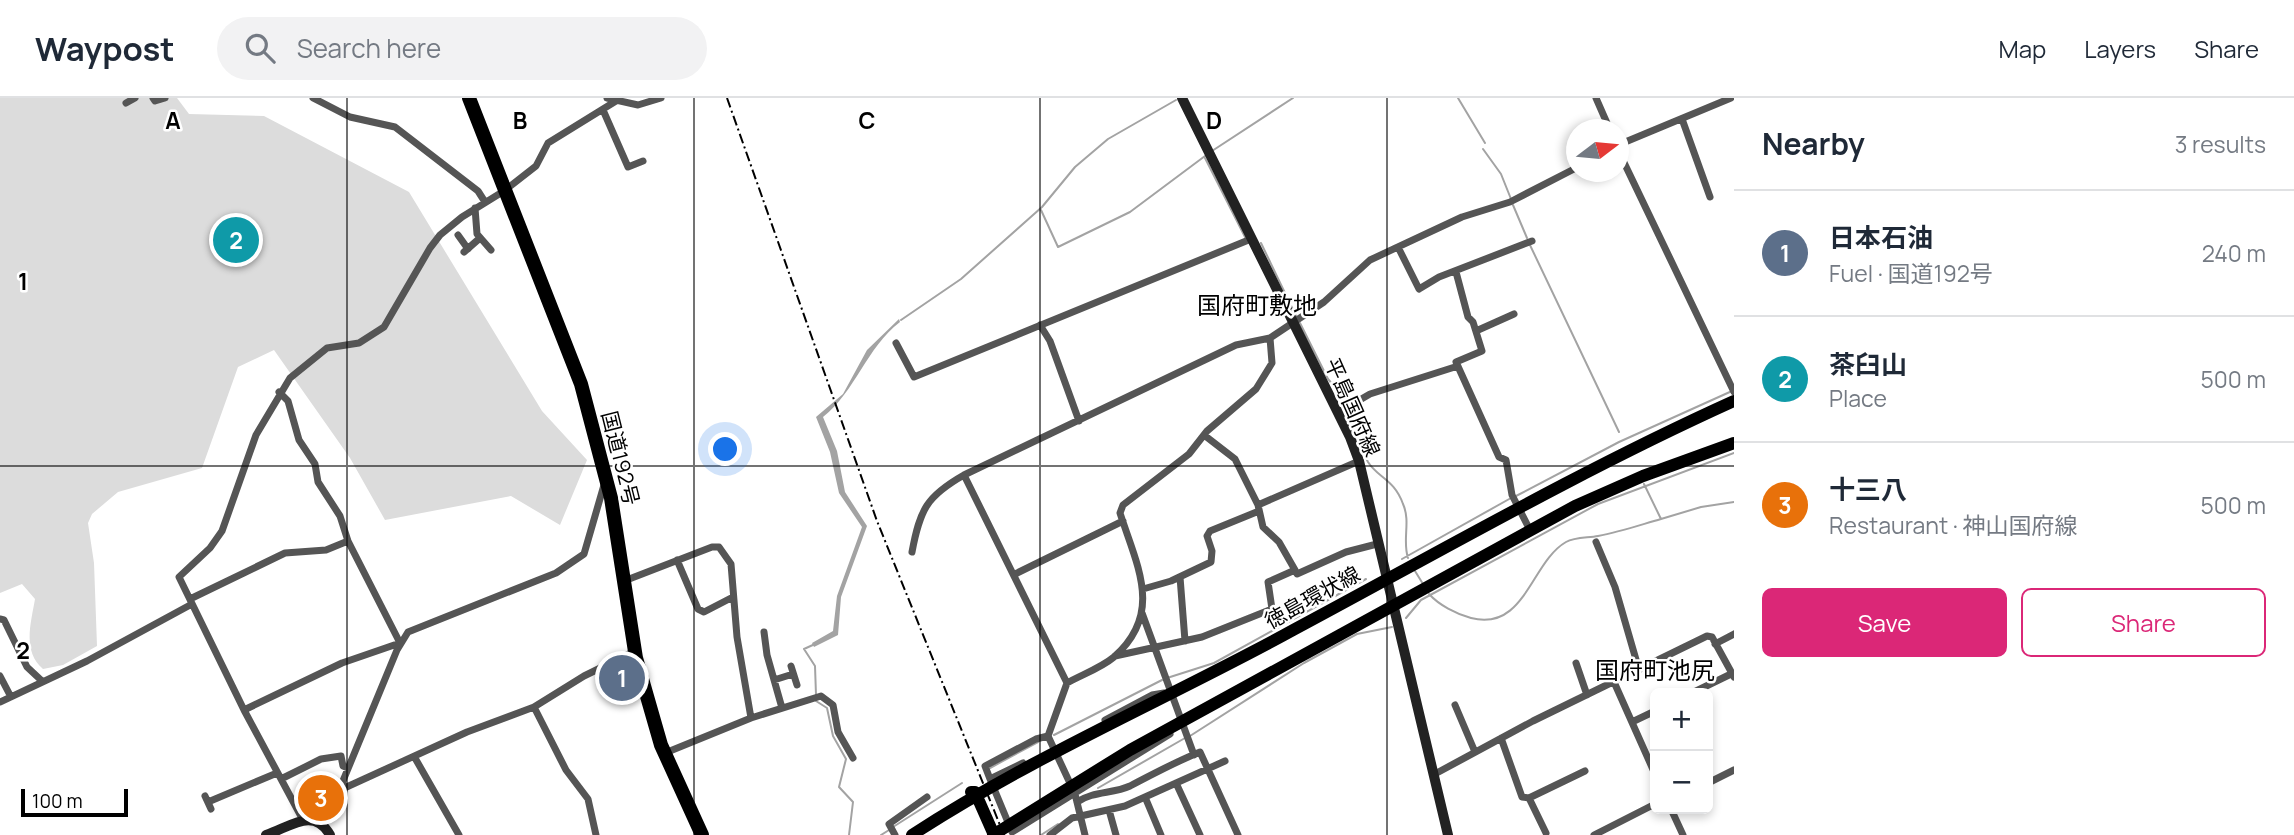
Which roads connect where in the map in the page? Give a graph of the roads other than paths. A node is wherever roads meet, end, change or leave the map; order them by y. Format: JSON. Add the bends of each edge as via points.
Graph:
{"nodes":[{"id":1,"x":135,"y":98,"type":"edge"},
{"id":2,"x":153,"y":98,"type":"edge"},
{"id":3,"x":165,"y":98,"type":"edge"},
{"id":4,"x":313,"y":98,"type":"edge"},
{"id":5,"x":469,"y":98,"type":"edge"},
{"id":6,"x":607,"y":98,"type":"edge"},
{"id":7,"x":661,"y":98,"type":"edge"},
{"id":8,"x":1596,"y":98,"type":"edge"},
{"id":9,"x":1731,"y":98,"type":"edge"},
{"id":10,"x":1183,"y":99,"type":"edge"},
{"id":11,"x":616,"y":102,"type":"junction"},
{"id":12,"x":126,"y":103,"type":"dead end"},
{"id":13,"x":603,"y":110,"type":"junction"},
{"id":14,"x":1605,"y":119,"type":"edge"},
{"id":15,"x":1682,"y":119,"type":"junction"},
{"id":16,"x":1629,"y":143,"type":"edge"},
{"id":17,"x":643,"y":161,"type":"dead end"},
{"id":18,"x":1629,"y":169,"type":"edge"},
{"id":19,"x":1566,"y":174,"type":"edge"},
{"id":20,"x":504,"y":191,"type":"junction"},
{"id":21,"x":1710,"y":197,"type":"dead end"},
{"id":22,"x":485,"y":202,"type":"junction"},
{"id":23,"x":475,"y":208,"type":"junction"},
{"id":24,"x":458,"y":235,"type":"dead end"},
{"id":25,"x":480,"y":238,"type":"junction"},
{"id":26,"x":1251,"y":239,"type":"junction"},
{"id":27,"x":1530,"y":242,"type":"dead end"},
{"id":28,"x":1398,"y":247,"type":"junction"},
{"id":29,"x":491,"y":250,"type":"dead end"},
{"id":30,"x":1456,"y":272,"type":"junction"},
{"id":31,"x":1514,"y":314,"type":"dead end"},
{"id":32,"x":1296,"y":322,"type":"junction"},
{"id":33,"x":1040,"y":325,"type":"junction"},
{"id":34,"x":1476,"y":331,"type":"junction"},
{"id":35,"x":1270,"y":338,"type":"junction"},
{"id":36,"x":896,"y":343,"type":"dead end"},
{"id":37,"x":1458,"y":366,"type":"junction"},
{"id":38,"x":279,"y":392,"type":"junction"},
{"id":39,"x":1734,"y":394,"type":"edge"},
{"id":40,"x":1346,"y":408,"type":"junction"},
{"id":41,"x":1079,"y":421,"type":"junction"},
{"id":42,"x":1204,"y":435,"type":"junction"},
{"id":43,"x":1734,"y":443,"type":"edge"},
{"id":44,"x":1359,"y":461,"type":"junction"},
{"id":45,"x":964,"y":475,"type":"junction"},
{"id":46,"x":606,"y":477,"type":"junction"},
{"id":47,"x":1515,"y":501,"type":"junction"},
{"id":48,"x":1258,"y":508,"type":"junction"},
{"id":49,"x":1122,"y":521,"type":"junction"},
{"id":50,"x":1530,"y":530,"type":"junction"},
{"id":51,"x":348,"y":541,"type":"junction"},
{"id":52,"x":1596,"y":542,"type":"dead end"},
{"id":53,"x":1377,"y":544,"type":"junction"},
{"id":54,"x":912,"y":552,"type":"dead end"},
{"id":55,"x":677,"y":560,"type":"junction"},
{"id":56,"x":1295,"y":570,"type":"junction"},
{"id":57,"x":1015,"y":574,"type":"junction"},
{"id":58,"x":1180,"y":577,"type":"junction"},
{"id":59,"x":1385,"y":579,"type":"junction"},
{"id":60,"x":624,"y":581,"type":"junction"},
{"id":61,"x":1143,"y":589,"type":"junction"},
{"id":62,"x":733,"y":597,"type":"junction"},
{"id":63,"x":191,"y":601,"type":"junction"},
{"id":64,"x":1393,"y":605,"type":"junction"},
{"id":65,"x":1142,"y":613,"type":"junction"},
{"id":66,"x":0,"y":619,"type":"edge"},
{"id":67,"x":764,"y":632,"type":"dead end"},
{"id":68,"x":1734,"y":634,"type":"edge"},
{"id":69,"x":1185,"y":641,"type":"junction"},
{"id":70,"x":400,"y":643,"type":"junction"},
{"id":71,"x":1716,"y":644,"type":"junction"},
{"id":72,"x":1154,"y":648,"type":"junction"},
{"id":73,"x":635,"y":652,"type":"junction"},
{"id":74,"x":1114,"y":656,"type":"junction"},
{"id":75,"x":1576,"y":663,"type":"dead end"},
{"id":76,"x":1639,"y":670,"type":"junction"},
{"id":77,"x":0,"y":676,"type":"edge"},
{"id":78,"x":1732,"y":676,"type":"edge"},
{"id":79,"x":774,"y":680,"type":"junction"},
{"id":80,"x":42,"y":681,"type":"junction"},
{"id":81,"x":1614,"y":682,"type":"junction"},
{"id":82,"x":1067,"y":683,"type":"junction"},
{"id":83,"x":1167,"y":683,"type":"junction"},
{"id":84,"x":797,"y":685,"type":"dead end"},
{"id":85,"x":1704,"y":688,"type":"edge"},
{"id":86,"x":1587,"y":695,"type":"junction"},
{"id":87,"x":11,"y":697,"type":"junction"},
{"id":88,"x":0,"y":702,"type":"edge"},
{"id":89,"x":1455,"y":705,"type":"dead end"},
{"id":90,"x":534,"y":708,"type":"junction"},
{"id":91,"x":782,"y":708,"type":"junction"},
{"id":92,"x":244,"y":710,"type":"junction"},
{"id":93,"x":1650,"y":713,"type":"edge"},
{"id":94,"x":751,"y":718,"type":"junction"},
{"id":95,"x":1632,"y":722,"type":"junction"},
{"id":96,"x":1186,"y":732,"type":"junction"},
{"id":97,"x":1048,"y":736,"type":"junction"},
{"id":98,"x":1501,"y":738,"type":"junction"},
{"id":99,"x":1052,"y":748,"type":"junction"},
{"id":100,"x":1475,"y":752,"type":"junction"},
{"id":101,"x":665,"y":753,"type":"junction"},
{"id":102,"x":1194,"y":755,"type":"junction"},
{"id":103,"x":415,"y":758,"type":"junction"},
{"id":104,"x":853,"y":758,"type":"dead end"},
{"id":105,"x":1225,"y":761,"type":"dead end"},
{"id":106,"x":1650,"y":763,"type":"edge"},
{"id":107,"x":348,"y":768,"type":"junction"},
{"id":108,"x":1208,"y":768,"type":"junction"},
{"id":109,"x":1734,"y":770,"type":"edge"},
{"id":110,"x":1585,"y":771,"type":"dead end"},
{"id":111,"x":1433,"y":775,"type":"junction"},
{"id":112,"x":279,"y":776,"type":"junction"},
{"id":113,"x":990,"y":779,"type":"junction"},
{"id":114,"x":1713,"y":780,"type":"edge"},
{"id":115,"x":1176,"y":783,"type":"junction"},
{"id":116,"x":340,"y":789,"type":"junction"},
{"id":117,"x":927,"y":797,"type":"dead end"},
{"id":118,"x":1144,"y":797,"type":"junction"},
{"id":119,"x":1076,"y":798,"type":"junction"},
{"id":120,"x":1529,"y":798,"type":"junction"},
{"id":121,"x":208,"y":802,"type":"dead end"},
{"id":122,"x":333,"y":805,"type":"junction"},
{"id":123,"x":1650,"y":807,"type":"edge"},
{"id":124,"x":1109,"y":810,"type":"junction"},
{"id":125,"x":1673,"y":814,"type":"edge"},
{"id":126,"x":1080,"y":816,"type":"junction"},
{"id":127,"x":305,"y":819,"type":"junction"},
{"id":128,"x":328,"y":831,"type":"edge"},
{"id":129,"x":894,"y":831,"type":"edge"},
{"id":130,"x":1013,"y":833,"type":"edge"},
{"id":131,"x":1546,"y":833,"type":"dead end"},
{"id":132,"x":266,"y":835,"type":"edge"},
{"id":133,"x":459,"y":835,"type":"edge"},
{"id":134,"x":596,"y":835,"type":"edge"},
{"id":135,"x":702,"y":835,"type":"edge"},
{"id":136,"x":912,"y":835,"type":"edge"},
{"id":137,"x":993,"y":835,"type":"edge"},
{"id":138,"x":1050,"y":835,"type":"edge"},
{"id":139,"x":1085,"y":835,"type":"edge"},
{"id":140,"x":1116,"y":835,"type":"edge"},
{"id":141,"x":1161,"y":835,"type":"edge"},
{"id":142,"x":1200,"y":835,"type":"edge"},
{"id":143,"x":1238,"y":835,"type":"edge"},
{"id":144,"x":1448,"y":835,"type":"edge"},
{"id":145,"x":1594,"y":835,"type":"edge"},
{"id":146,"x":1683,"y":835,"type":"edge"}],
"edges":[{"from":1,"to":12,"type":"street"},
{"from":2,"to":3,"type":"street"},
{"from":4,"to":22,"type":"street","via":[[350,117],[395,127],[478,191]]},
{"from":5,"to":20,"type":"highway","name":"国道192号"},
{"from":6,"to":11,"type":"street"},
{"from":7,"to":11,"type":"street","via":[[638,105]]},
{"from":8,"to":14,"type":"street"},
{"from":9,"to":15,"type":"street"},
{"from":10,"to":26,"type":"main road","name":"平島国府線"},
{"from":11,"to":13,"type":"street"},
{"from":13,"to":17,"type":"street","via":[[628,167]]},
{"from":13,"to":20,"type":"street","via":[[548,143],[536,166]]},
{"from":15,"to":16,"type":"street"},
{"from":15,"to":21,"type":"street"},
{"from":18,"to":39,"type":"street"},
{"from":19,"to":28,"type":"street","via":[[1511,202],[1462,217]]},
{"from":20,"to":22,"type":"street"},
{"from":20,"to":46,"type":"highway","name":"国道192号","via":[[581,384]]},
{"from":22,"to":23,"type":"street"},
{"from":23,"to":25,"type":"street"},
{"from":23,"to":38,"type":"street","via":[[430,248],[384,327],[359,343],[327,348],[301,367]]},
{"from":24,"to":25,"type":"street","via":[[466,250]]},
{"from":25,"to":29,"type":"street"},
{"from":26,"to":32,"type":"main road","name":"平島国府線"},
{"from":26,"to":33,"type":"street"},
{"from":27,"to":30,"type":"street"},
{"from":28,"to":30,"type":"street","via":[[1419,289]]},
{"from":28,"to":32,"type":"street","via":[[1370,260]]},
{"from":30,"to":34,"type":"street"},
{"from":31,"to":34,"type":"street"},
{"from":32,"to":35,"type":"street"},
{"from":32,"to":40,"type":"main road","name":"平島国府線"},
{"from":33,"to":36,"type":"street","via":[[914,377]]},
{"from":33,"to":41,"type":"street"},
{"from":34,"to":37,"type":"street","via":[[1482,351],[1456,362]]},
{"from":35,"to":41,"type":"street","via":[[1236,345]]},
{"from":35,"to":42,"type":"street","via":[[1272,363],[1265,376]]},
{"from":37,"to":40,"type":"street","via":[[1370,394]]},
{"from":37,"to":47,"type":"street","via":[[1499,457],[1506,460]]},
{"from":38,"to":51,"type":"street","via":[[288,401],[299,440],[315,464],[318,482],[340,516]]},
{"from":38,"to":63,"type":"street","via":[[256,435],[222,531],[179,576]]},
{"from":39,"to":47,"type":"main road","name":"徳島環状線"},
{"from":40,"to":44,"type":"main road","name":"平島国府線"},
{"from":41,"to":45,"type":"street"},
{"from":42,"to":48,"type":"street","via":[[1235,459]]},
{"from":42,"to":49,"type":"street","via":[[1189,454],[1123,505]]},
{"from":43,"to":50,"type":"main road","via":[[1589,499]]},
{"from":44,"to":48,"type":"street"},
{"from":44,"to":53,"type":"main road","name":"平島国府線"},
{"from":45,"to":54,"type":"street","via":[[937,491],[916,528]]},
{"from":45,"to":57,"type":"street"},
{"from":46,"to":60,"type":"highway","name":"国道192号"},
{"from":46,"to":70,"type":"street","via":[[584,554],[556,573],[408,632]]},
{"from":47,"to":50,"type":"street"},
{"from":47,"to":59,"type":"main road","name":"徳島環状線"},
{"from":48,"to":56,"type":"street","via":[[1263,527],[1279,542]]},
{"from":48,"to":58,"type":"street","via":[[1210,531],[1210,562]]},
{"from":49,"to":57,"type":"street"},
{"from":49,"to":61,"type":"street"},
{"from":50,"to":64,"type":"main road"},
{"from":51,"to":63,"type":"street","via":[[326,550],[285,553]]},
{"from":51,"to":70,"type":"street"},
{"from":52,"to":76,"type":"street","via":[[1615,587]]},
{"from":53,"to":56,"type":"street","via":[[1297,574]]},
{"from":53,"to":59,"type":"main road","name":"平島国府線"},
{"from":55,"to":60,"type":"street"},
{"from":55,"to":62,"type":"street","via":[[698,609],[704,612]]},
{"from":55,"to":62,"type":"street","via":[[719,547],[731,564]]},
{"from":56,"to":69,"type":"street","via":[[1268,582],[1272,609]]},
{"from":57,"to":82,"type":"street","via":[[1013,578]]},
{"from":58,"to":61,"type":"street"},
{"from":58,"to":69,"type":"street"},
{"from":59,"to":64,"type":"main road","name":"平島国府線"},
{"from":59,"to":83,"type":"main road","name":"徳島環状線","via":[[1283,636]]},
{"from":60,"to":73,"type":"highway","name":"国道192号"},
{"from":61,"to":65,"type":"street"},
{"from":62,"to":94,"type":"street"},
{"from":63,"to":80,"type":"street","via":[[87,661]]},
{"from":63,"to":92,"type":"street"},
{"from":64,"to":96,"type":"main road"},
{"from":64,"to":111,"type":"main road","name":"平島国府線"},
{"from":65,"to":72,"type":"street"},
{"from":65,"to":74,"type":"street","via":[[1140,625]]},
{"from":66,"to":80,"type":"street","via":[[27,667]]},
{"from":67,"to":79,"type":"street"},
{"from":68,"to":71,"type":"street"},
{"from":69,"to":72,"type":"street"},
{"from":70,"to":92,"type":"street","via":[[342,663]]},
{"from":70,"to":107,"type":"street"},
{"from":71,"to":76,"type":"street","via":[[1707,636]]},
{"from":71,"to":78,"type":"street"},
{"from":72,"to":74,"type":"street"},
{"from":72,"to":83,"type":"street"},
{"from":73,"to":90,"type":"street","via":[[584,676]]},
{"from":73,"to":101,"type":"highway","name":"国道192号"},
{"from":74,"to":82,"type":"street"},
{"from":75,"to":86,"type":"street"},
{"from":76,"to":81,"type":"street"},
{"from":77,"to":87,"type":"street"},
{"from":78,"to":85,"type":"street"},
{"from":79,"to":84,"type":"street","via":[[792,670]]},
{"from":79,"to":91,"type":"street"},
{"from":80,"to":87,"type":"street"},
{"from":81,"to":86,"type":"street"},
{"from":81,"to":95,"type":"street"},
{"from":82,"to":97,"type":"street"},
{"from":83,"to":96,"type":"street"},
{"from":83,"to":99,"type":"street"},
{"from":83,"to":136,"type":"main road","name":"徳島環状線","via":[[1112,722]]},
{"from":86,"to":98,"type":"street"},
{"from":87,"to":88,"type":"street"},
{"from":89,"to":100,"type":"street","via":[[1455,716]]},
{"from":90,"to":103,"type":"street","via":[[467,732]]},
{"from":90,"to":134,"type":"street","via":[[566,770],[587,799]]},
{"from":91,"to":94,"type":"street"},
{"from":91,"to":104,"type":"street","via":[[816,697],[833,705],[838,732]]},
{"from":92,"to":112,"type":"street"},
{"from":93,"to":95,"type":"street"},
{"from":94,"to":101,"type":"street"},
{"from":95,"to":106,"type":"street"},
{"from":96,"to":102,"type":"street"},
{"from":96,"to":119,"type":"street","via":[[1154,745]]},
{"from":96,"to":137,"type":"main road","via":[[1130,750]]},
{"from":97,"to":99,"type":"street"},
{"from":97,"to":113,"type":"street","via":[[985,766]]},
{"from":98,"to":100,"type":"street"},
{"from":98,"to":120,"type":"street","via":[[1518,790]]},
{"from":99,"to":113,"type":"street"},
{"from":99,"to":119,"type":"street"},
{"from":100,"to":111,"type":"street"},
{"from":101,"to":135,"type":"highway","name":"国道192号"},
{"from":102,"to":108,"type":"street","via":[[1200,752]]},
{"from":102,"to":119,"type":"street","via":[[1131,785]]},
{"from":103,"to":116,"type":"street"},
{"from":103,"to":133,"type":"street"},
{"from":105,"to":108,"type":"street"},
{"from":107,"to":112,"type":"street","via":[[341,756]]},
{"from":107,"to":116,"type":"street"},
{"from":108,"to":115,"type":"street"},
{"from":108,"to":143,"type":"street"},
{"from":109,"to":114,"type":"street"},
{"from":110,"to":120,"type":"street"},
{"from":111,"to":144,"type":"main road","name":"平島国府線"},
{"from":112,"to":121,"type":"street"},
{"from":112,"to":127,"type":"street"},
{"from":113,"to":130,"type":"street"},
{"from":115,"to":118,"type":"street"},
{"from":115,"to":142,"type":"street"},
{"from":116,"to":122,"type":"street"},
{"from":117,"to":129,"type":"street"},
{"from":118,"to":124,"type":"street"},
{"from":118,"to":141,"type":"street"},
{"from":119,"to":126,"type":"street"},
{"from":119,"to":130,"type":"street"},
{"from":120,"to":131,"type":"street"},
{"from":122,"to":127,"type":"main road"},
{"from":122,"to":128,"type":"main road"},
{"from":123,"to":145,"type":"street"},
{"from":124,"to":126,"type":"street"},
{"from":124,"to":140,"type":"street"},
{"from":125,"to":146,"type":"street"},
{"from":126,"to":138,"type":"street"},
{"from":126,"to":139,"type":"street"},
{"from":127,"to":128,"type":"main road"},
{"from":127,"to":132,"type":"main road"},
{"from":129,"to":137,"type":"main road","via":[[975,792]]}]}
